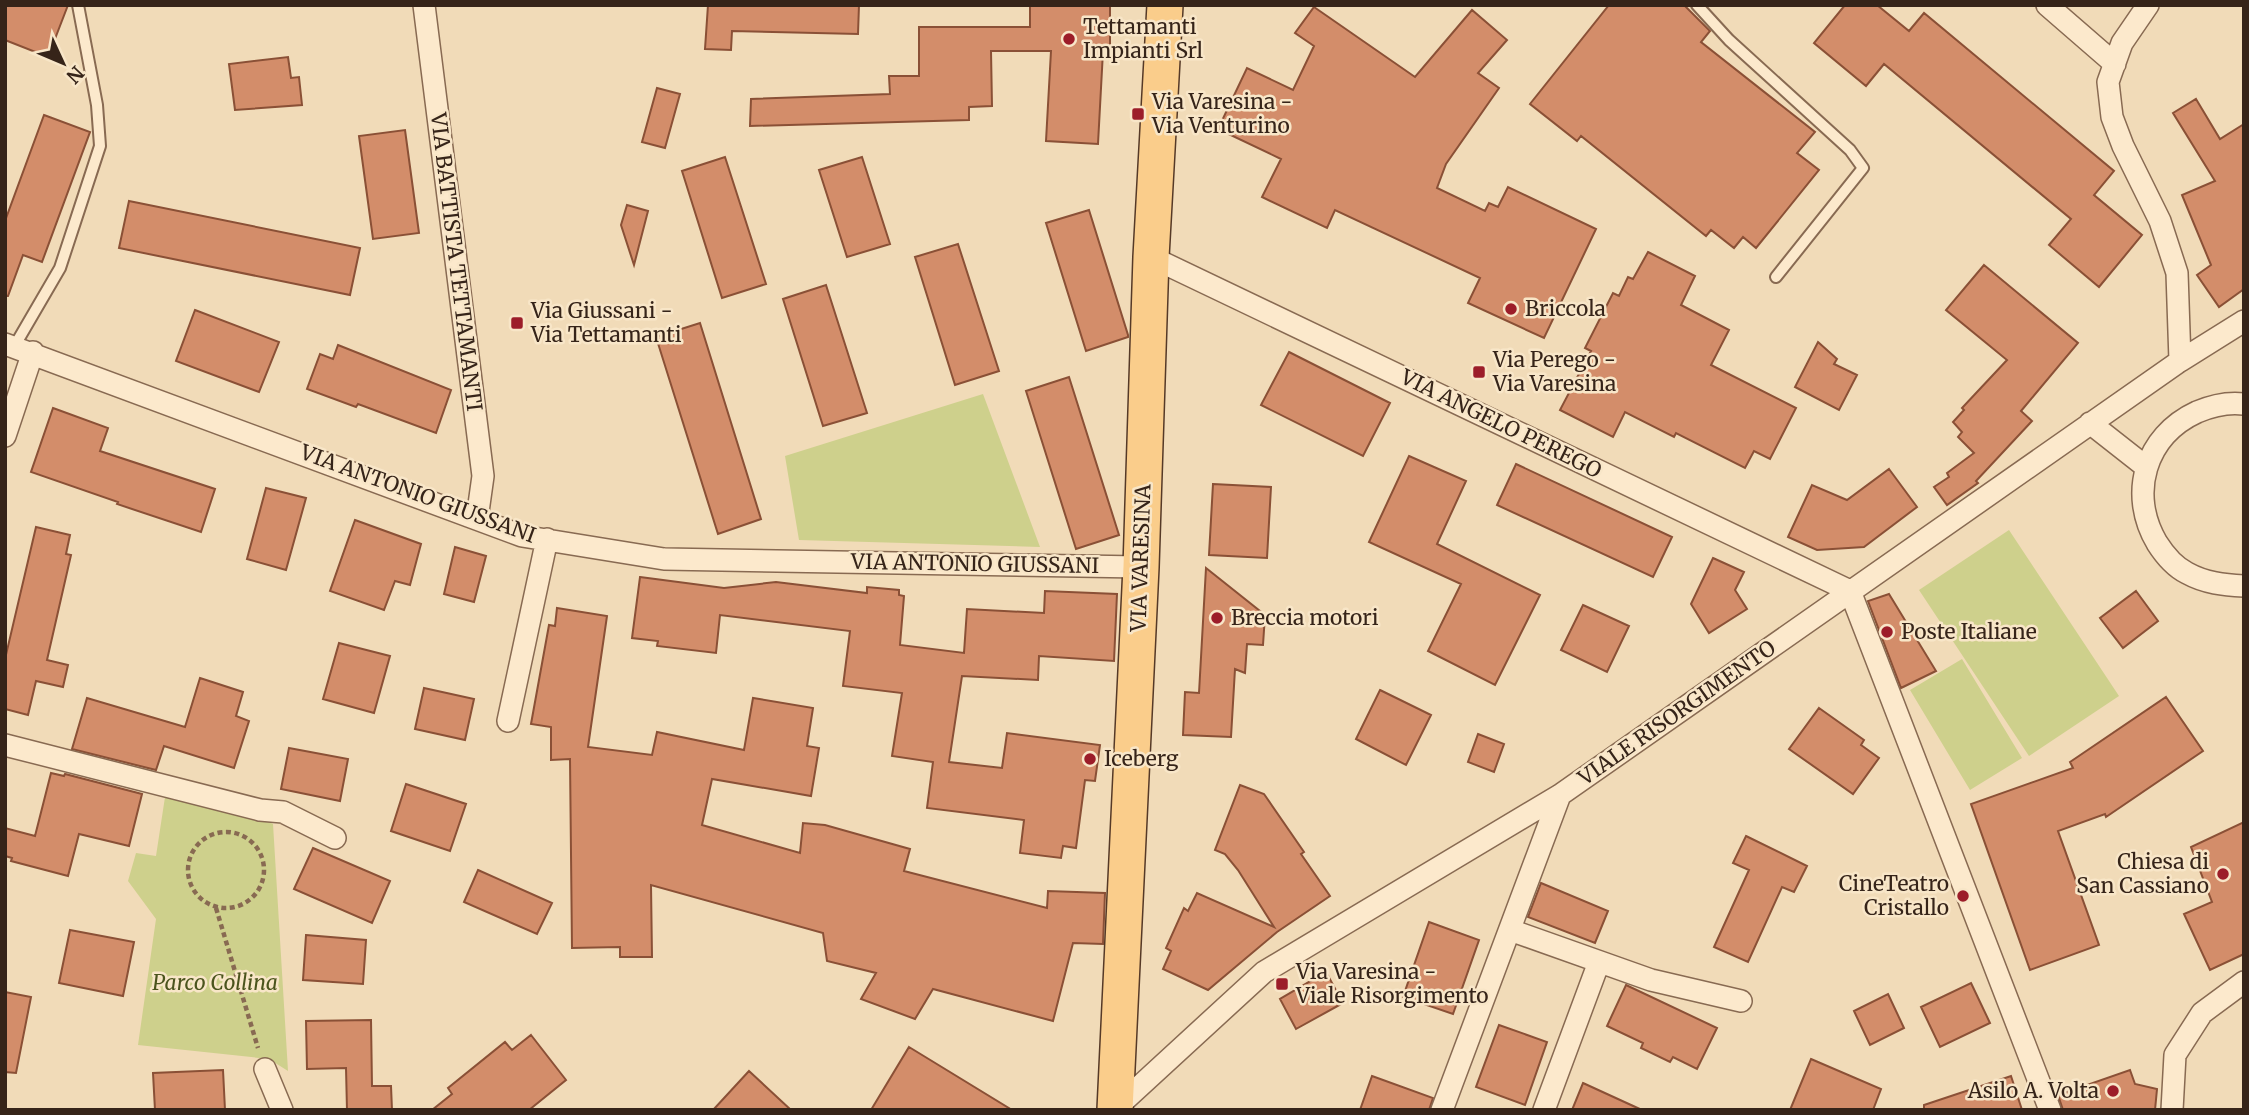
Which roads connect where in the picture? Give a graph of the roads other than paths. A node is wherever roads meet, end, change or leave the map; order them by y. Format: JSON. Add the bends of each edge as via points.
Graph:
{"nodes":[{"id":1,"x":78,"y":5,"type":"edge"},
{"id":2,"x":424,"y":5,"type":"edge"},
{"id":3,"x":1165,"y":5,"type":"edge"},
{"id":4,"x":1697,"y":5,"type":"edge"},
{"id":5,"x":2047,"y":5,"type":"edge"},
{"id":6,"x":2148,"y":5,"type":"edge"},
{"id":7,"x":2115,"y":64,"type":"junction"},
{"id":8,"x":1151,"y":257,"type":"junction"},
{"id":9,"x":1776,"y":276,"type":"dead end"},
{"id":10,"x":2244,"y":321,"type":"edge"},
{"id":11,"x":17,"y":347,"type":"edge"},
{"id":12,"x":2180,"y":361,"type":"junction"},
{"id":13,"x":2244,"y":404,"type":"edge"},
{"id":14,"x":2090,"y":423,"type":"junction"},
{"id":15,"x":5,"y":436,"type":"edge"},
{"id":16,"x":2146,"y":467,"type":"junction"},
{"id":17,"x":477,"y":519,"type":"junction"},
{"id":18,"x":547,"y":540,"type":"junction"},
{"id":19,"x":1141,"y":567,"type":"junction"},
{"id":20,"x":2244,"y":586,"type":"edge"},
{"id":21,"x":1850,"y":592,"type":"junction"},
{"id":22,"x":508,"y":721,"type":"dead end"},
{"id":23,"x":5,"y":745,"type":"edge"},
{"id":24,"x":1560,"y":795,"type":"junction"},
{"id":25,"x":335,"y":838,"type":"dead end"},
{"id":26,"x":1510,"y":930,"type":"junction"},
{"id":27,"x":1599,"y":962,"type":"junction"},
{"id":28,"x":2244,"y":982,"type":"edge"},
{"id":29,"x":1741,"y":1001,"type":"dead end"},
{"id":30,"x":265,"y":1069,"type":"road end"},
{"id":31,"x":1115,"y":1109,"type":"edge"},
{"id":32,"x":282,"y":1110,"type":"edge"},
{"id":33,"x":1442,"y":1110,"type":"edge"},
{"id":34,"x":1544,"y":1110,"type":"edge"},
{"id":35,"x":2050,"y":1110,"type":"edge"},
{"id":36,"x":2172,"y":1110,"type":"edge"}],
"edges":[{"from":1,"to":11,"type":"lane","via":[[100,146],[60,268]]},
{"from":2,"to":17,"type":"street","name":"VIA BATTISTA TETTAMANTI","via":[[483,476]]},
{"from":3,"to":8,"type":"main road","name":"VIA VARESINA"},
{"from":4,"to":9,"type":"lane","via":[[1850,150],[1863,169]]},
{"from":5,"to":7,"type":"street"},
{"from":6,"to":7,"type":"street","via":[[2122,43]]},
{"from":7,"to":12,"type":"street","via":[[2108,82],[2112,117],[2160,221],[2176,273]]},
{"from":8,"to":19,"type":"main road","name":"VIA VARESINA"},
{"from":8,"to":21,"type":"street","name":"VIA ANGELO PEREGO"},
{"from":10,"to":12,"type":"street","name":"VIALE RISORGIMENTO"},
{"from":11,"to":15,"type":"street"},
{"from":11,"to":17,"type":"street","name":"VIA ANTONIO GIUSSANI"},
{"from":12,"to":14,"type":"street","name":"VIALE RISORGIMENTO"},
{"from":13,"to":16,"type":"street","via":[[2209,406],[2182,419],[2160,440]]},
{"from":14,"to":16,"type":"street"},
{"from":14,"to":21,"type":"street","name":"VIALE RISORGIMENTO"},
{"from":16,"to":20,"type":"street","via":[[2142,497],[2147,527],[2163,553],[2185,573],[2213,584]]},
{"from":17,"to":18,"type":"street","name":"VIA ANTONIO GIUSSANI"},
{"from":18,"to":19,"type":"street","name":"VIA ANTONIO GIUSSANI","via":[[664,559]]},
{"from":18,"to":22,"type":"street"},
{"from":19,"to":31,"type":"main road","name":"VIA VARESINA"},
{"from":21,"to":24,"type":"street","name":"VIALE RISORGIMENTO"},
{"from":21,"to":35,"type":"street"},
{"from":23,"to":25,"type":"street","via":[[283,812]]},
{"from":24,"to":26,"type":"street"},
{"from":24,"to":31,"type":"street","name":"VIALE RISORGIMENTO","via":[[1264,972]]},
{"from":26,"to":27,"type":"street"},
{"from":26,"to":33,"type":"street"},
{"from":27,"to":29,"type":"street","via":[[1651,980]]},
{"from":27,"to":34,"type":"street"},
{"from":28,"to":36,"type":"street","via":[[2202,1013],[2175,1055]]},
{"from":30,"to":32,"type":"street"}]}
